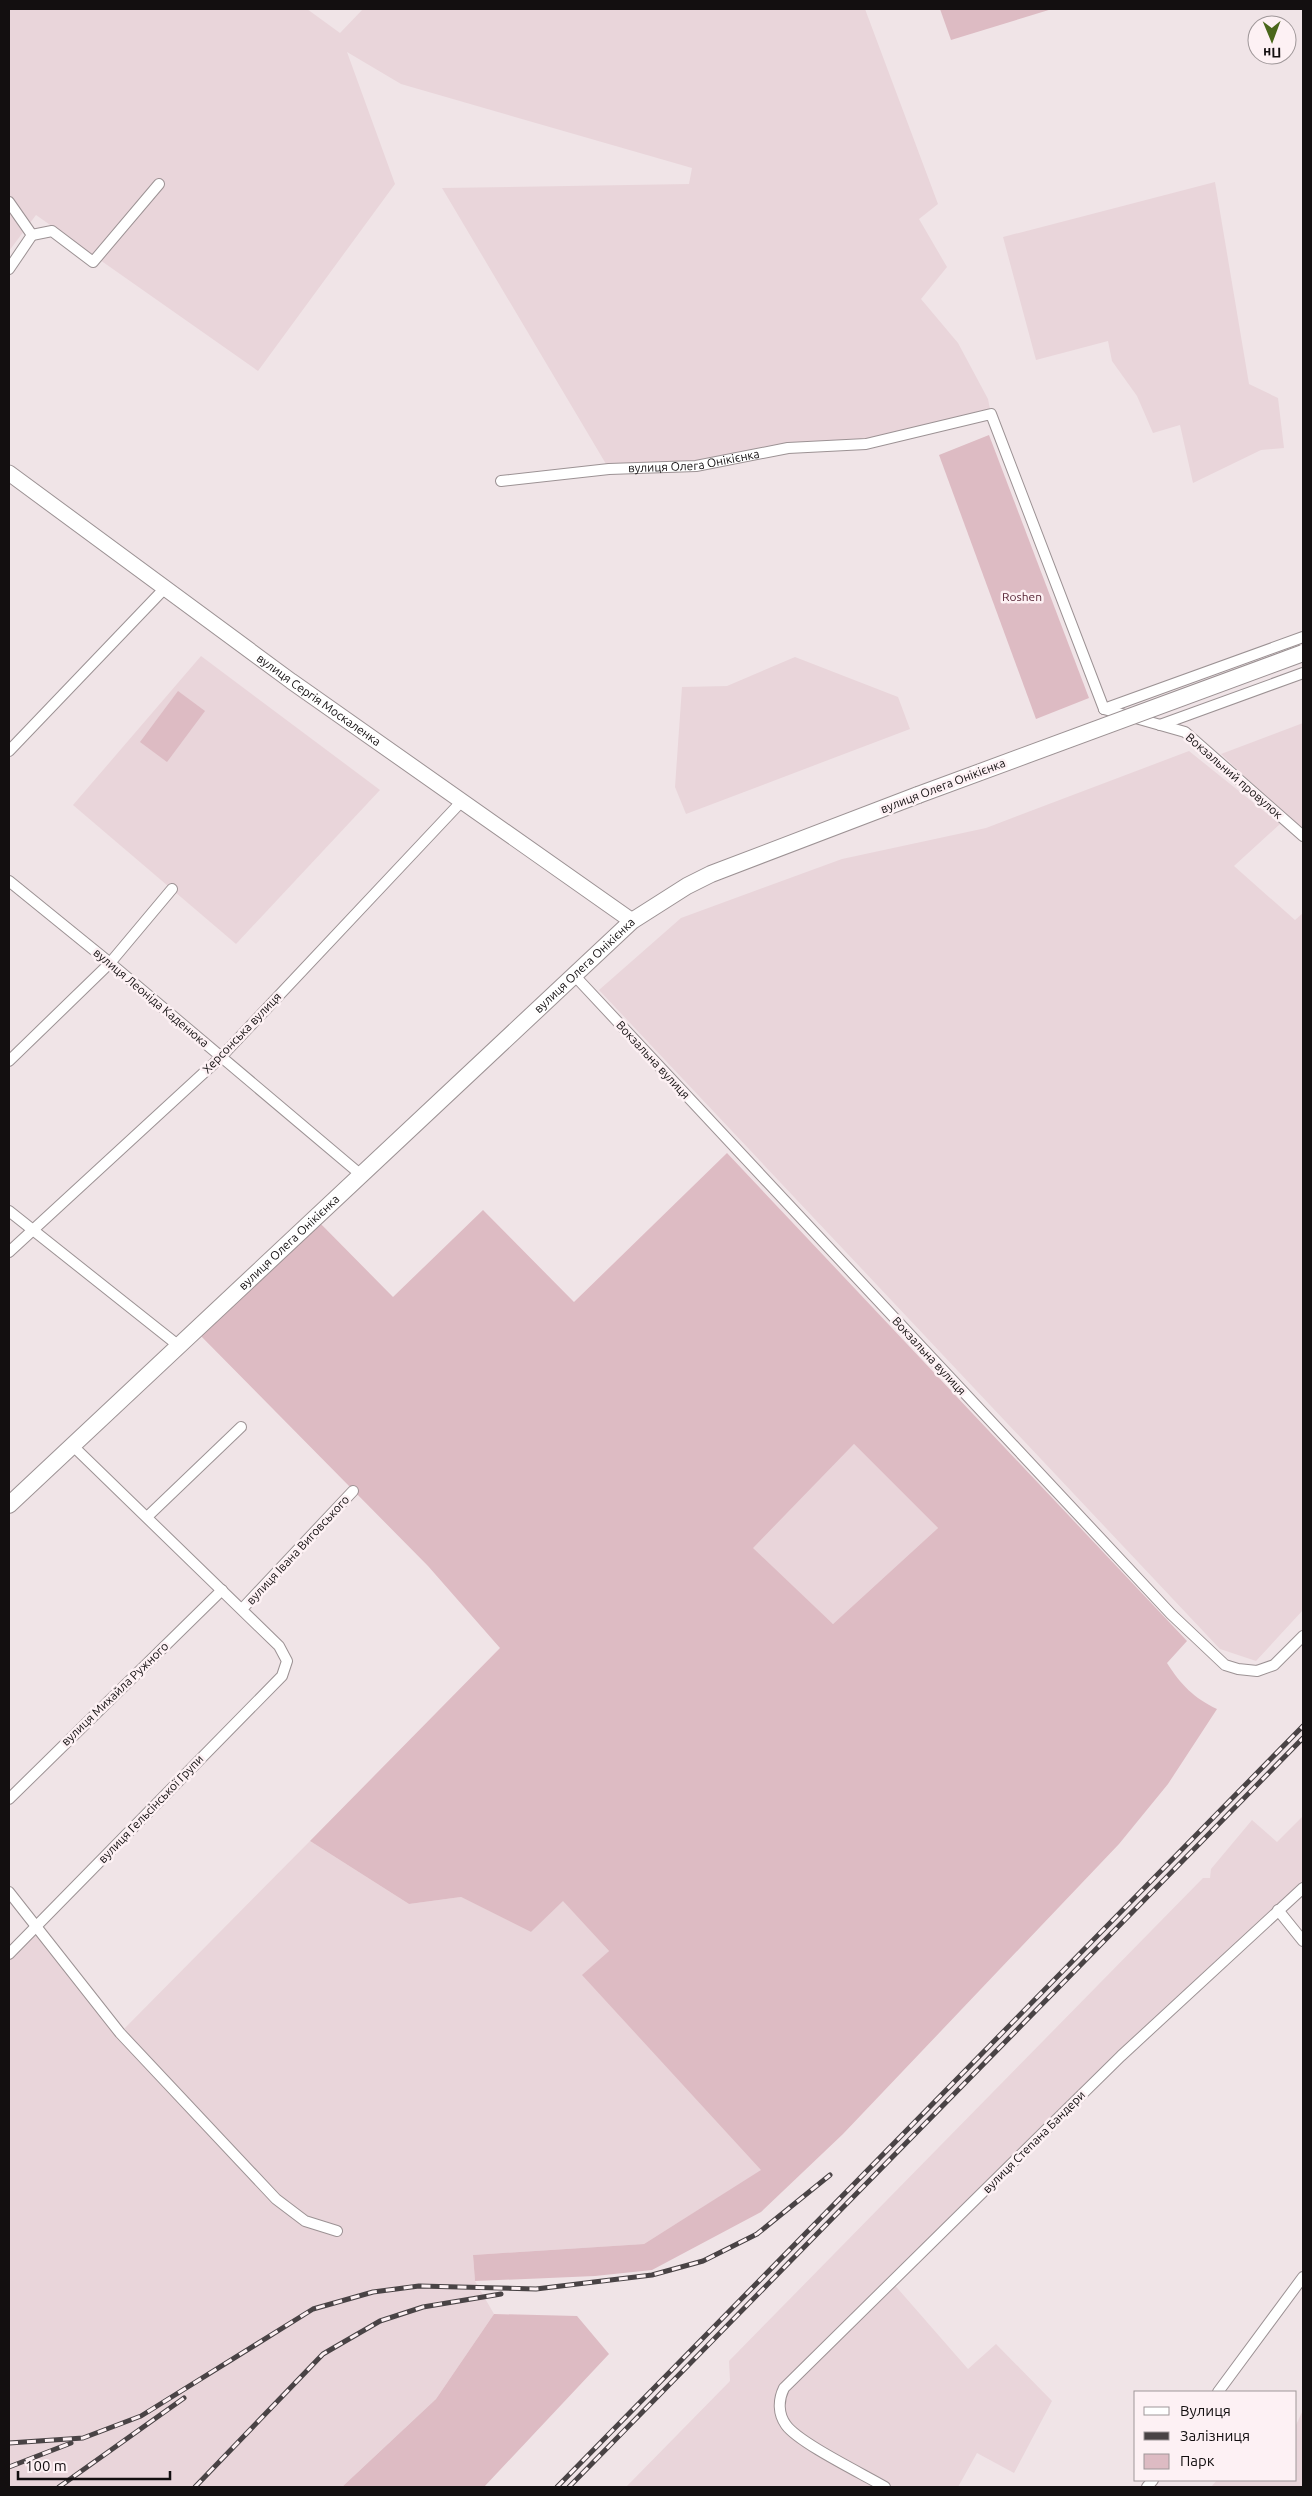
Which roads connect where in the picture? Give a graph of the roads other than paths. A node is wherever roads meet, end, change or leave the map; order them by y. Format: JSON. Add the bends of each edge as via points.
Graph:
{"nodes":[{"id":1,"x":159,"y":184,"type":"dead end"},
{"id":2,"x":9,"y":202,"type":"edge"},
{"id":3,"x":32,"y":235,"type":"junction"},
{"id":4,"x":9,"y":269,"type":"edge"},
{"id":5,"x":9,"y":473,"type":"edge"},
{"id":6,"x":501,"y":481,"type":"dead end"},
{"id":7,"x":165,"y":588,"type":"junction"},
{"id":8,"x":1303,"y":637,"type":"edge"},
{"id":9,"x":1303,"y":653,"type":"edge"},
{"id":10,"x":1303,"y":673,"type":"edge"},
{"id":11,"x":1104,"y":708,"type":"junction"},
{"id":12,"x":1160,"y":725,"type":"junction"},
{"id":13,"x":9,"y":751,"type":"edge"},
{"id":14,"x":462,"y":801,"type":"junction"},
{"id":15,"x":1303,"y":836,"type":"edge"},
{"id":16,"x":9,"y":881,"type":"edge"},
{"id":17,"x":172,"y":890,"type":"dead end"},
{"id":18,"x":632,"y":921,"type":"junction"},
{"id":19,"x":110,"y":963,"type":"junction"},
{"id":20,"x":574,"y":975,"type":"junction"},
{"id":21,"x":221,"y":1057,"type":"junction"},
{"id":22,"x":9,"y":1061,"type":"edge"},
{"id":23,"x":360,"y":1174,"type":"junction"},
{"id":24,"x":9,"y":1211,"type":"edge"},
{"id":25,"x":32,"y":1230,"type":"junction"},
{"id":26,"x":9,"y":1252,"type":"edge"},
{"id":27,"x":179,"y":1346,"type":"junction"},
{"id":28,"x":241,"y":1427,"type":"dead end"},
{"id":29,"x":73,"y":1446,"type":"junction"},
{"id":30,"x":353,"y":1491,"type":"dead end"},
{"id":31,"x":9,"y":1505,"type":"edge"},
{"id":32,"x":147,"y":1517,"type":"junction"},
{"id":33,"x":222,"y":1590,"type":"junction"},
{"id":34,"x":242,"y":1609,"type":"junction"},
{"id":35,"x":1303,"y":1636,"type":"edge"},
{"id":36,"x":9,"y":1799,"type":"edge"},
{"id":37,"x":1303,"y":1888,"type":"edge"},
{"id":38,"x":9,"y":1892,"type":"edge"},
{"id":39,"x":1278,"y":1910,"type":"junction"},
{"id":40,"x":36,"y":1927,"type":"junction"},
{"id":41,"x":1303,"y":1941,"type":"edge"},
{"id":42,"x":9,"y":1954,"type":"edge"},
{"id":43,"x":336,"y":2231,"type":"dead end"},
{"id":44,"x":1303,"y":2277,"type":"edge"},
{"id":45,"x":1219,"y":2391,"type":"edge"},
{"id":46,"x":885,"y":2487,"type":"edge"}],
"edges":[{"from":1,"to":3,"type":"street","via":[[93,262],[52,231]]},
{"from":2,"to":3,"type":"street"},
{"from":3,"to":4,"type":"street"},
{"from":5,"to":7,"type":"main road","name":"вулиця Сергія Москаленка"},
{"from":6,"to":11,"type":"street","name":"вулиця Олега Онікієнка","via":[[609,468],[696,466],[788,448],[866,444],[991,414]]},
{"from":7,"to":13,"type":"street"},
{"from":7,"to":14,"type":"main road","name":"вулиця Сергія Москаленка"},
{"from":8,"to":11,"type":"street"},
{"from":9,"to":18,"type":"main road","name":"вулиця Олега Онікієнка","bridge":true,"via":[[918,794],[711,874]]},
{"from":10,"to":12,"type":"street"},
{"from":11,"to":12,"type":"street","name":"Вокзальний провулок"},
{"from":12,"to":15,"type":"street","name":"Вокзальний провулок","via":[[1185,732]]},
{"from":14,"to":18,"type":"main road","name":"вулиця Сергія Москаленка"},
{"from":14,"to":21,"type":"street","name":"Херсонська вулиця"},
{"from":16,"to":19,"type":"street","name":"вулиця Леоніда Каденюка"},
{"from":17,"to":19,"type":"street"},
{"from":18,"to":20,"type":"main road","name":"вулиця Олега Онікієнка"},
{"from":19,"to":21,"type":"street","name":"вулиця Леоніда Каденюка"},
{"from":19,"to":22,"type":"street"},
{"from":20,"to":23,"type":"main road","name":"вулиця Олега Онікієнка"},
{"from":20,"to":35,"type":"street","name":"Вокзальна вулиця","via":[[1171,1614],[1225,1665],[1257,1671],[1274,1666]]},
{"from":21,"to":23,"type":"street","name":"вулиця Леоніда Каденюка"},
{"from":21,"to":25,"type":"street","name":"Херсонська вулиця"},
{"from":23,"to":27,"type":"main road","name":"вулиця Олега Онікієнка"},
{"from":24,"to":25,"type":"street"},
{"from":25,"to":26,"type":"street","name":"Херсонська вулиця"},
{"from":25,"to":27,"type":"street"},
{"from":27,"to":29,"type":"main road","name":"вулиця Олега Онікієнка"},
{"from":28,"to":32,"type":"street"},
{"from":29,"to":31,"type":"main road","name":"вулиця Олега Онікієнка"},
{"from":29,"to":32,"type":"street"},
{"from":30,"to":34,"type":"street","name":"вулиця Івана Виговського"},
{"from":32,"to":33,"type":"street"},
{"from":33,"to":34,"type":"street"},
{"from":33,"to":36,"type":"street","name":"вулиця Михайла Ружного"},
{"from":34,"to":40,"type":"street","name":"вулиця Гельсінської Групи","via":[[280,1646],[287,1661],[282,1676]]},
{"from":37,"to":39,"type":"street","name":"вулиця Степана Бандери"},
{"from":38,"to":40,"type":"street"},
{"from":39,"to":41,"type":"street"},
{"from":39,"to":46,"type":"street","name":"вулиця Степана Бандери","via":[[1096,2080],[782,2393],[779,2406],[784,2423],[793,2432]]},
{"from":40,"to":42,"type":"street","name":"вулиця Гельсінської Групи"},
{"from":40,"to":43,"type":"street","via":[[120,2034],[276,2199],[304,2221]]},
{"from":44,"to":45,"type":"street"}]}
